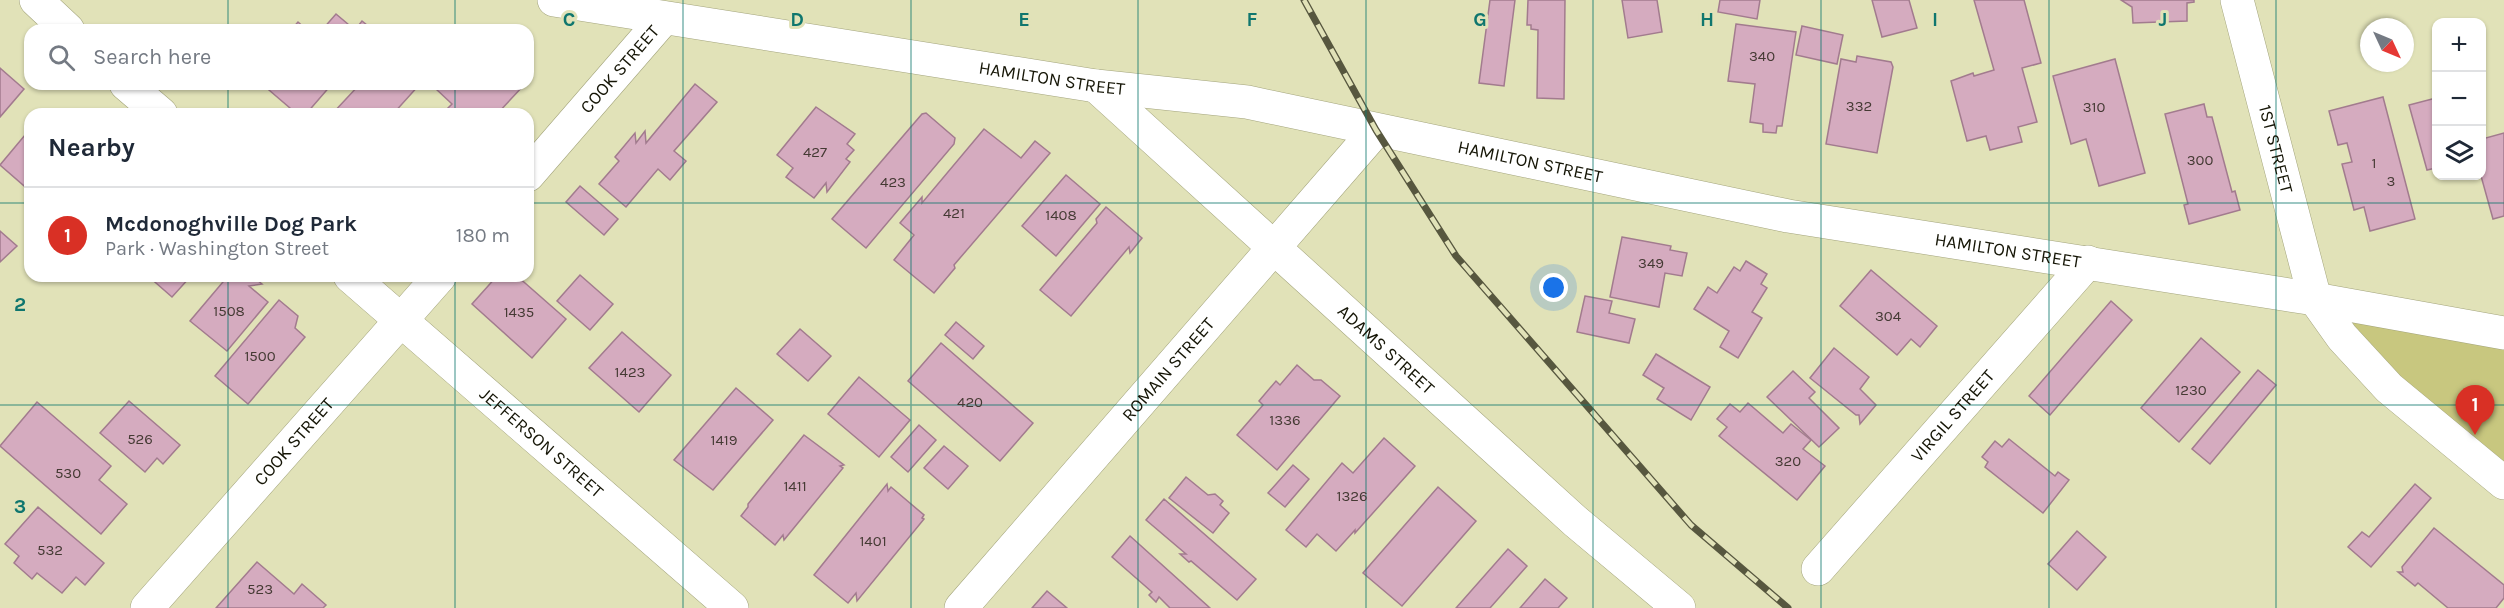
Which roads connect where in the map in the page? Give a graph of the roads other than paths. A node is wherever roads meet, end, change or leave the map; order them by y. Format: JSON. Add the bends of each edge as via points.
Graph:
{"nodes":[{"id":1,"x":36,"y":0,"type":"edge"},
{"id":2,"x":554,"y":0,"type":"edge"},
{"id":3,"x":2237,"y":0,"type":"edge"},
{"id":4,"x":664,"y":18,"type":"junction"},
{"id":5,"x":62,"y":24,"type":"edge"},
{"id":6,"x":1096,"y":86,"type":"junction"},
{"id":7,"x":133,"y":90,"type":"edge"},
{"id":8,"x":154,"y":108,"type":"edge"},
{"id":9,"x":1376,"y":130,"type":"junction"},
{"id":10,"x":534,"y":168,"type":"edge"},
{"id":11,"x":1275,"y":247,"type":"junction"},
{"id":12,"x":2088,"y":262,"type":"junction"},
{"id":13,"x":357,"y":282,"type":"edge"},
{"id":14,"x":435,"y":282,"type":"edge"},
{"id":15,"x":2315,"y":299,"type":"junction"},
{"id":16,"x":402,"y":320,"type":"junction"},
{"id":17,"x":2504,"y":333,"type":"edge"},
{"id":18,"x":2504,"y":483,"type":"edge"},
{"id":19,"x":1818,"y":569,"type":"dead end"},
{"id":20,"x":147,"y":608,"type":"edge"},
{"id":21,"x":732,"y":608,"type":"edge"},
{"id":22,"x":961,"y":608,"type":"edge"},
{"id":23,"x":1679,"y":608,"type":"edge"}],
"edges":[{"from":1,"to":5,"type":"street"},
{"from":2,"to":4,"type":"street","name":"HAMILTON STREET"},
{"from":3,"to":15,"type":"street","name":"1ST STREET"},
{"from":4,"to":6,"type":"street","name":"HAMILTON STREET"},
{"from":4,"to":10,"type":"street","name":"COOK STREET"},
{"from":6,"to":9,"type":"street","name":"HAMILTON STREET","via":[[1247,102]]},
{"from":6,"to":11,"type":"street","name":"ADAMS STREET"},
{"from":7,"to":8,"type":"street"},
{"from":9,"to":11,"type":"street","name":"ROMAIN STREET"},
{"from":9,"to":12,"type":"street","name":"HAMILTON STREET","via":[[1788,216]]},
{"from":11,"to":22,"type":"street","name":"ROMAIN STREET"},
{"from":11,"to":23,"type":"street","name":"ADAMS STREET","via":[[1575,521]]},
{"from":12,"to":15,"type":"street","name":"HAMILTON STREET"},
{"from":12,"to":19,"type":"street","name":"VIRGIL STREET"},
{"from":13,"to":16,"type":"street","name":"JEFFERSON STREET"},
{"from":14,"to":16,"type":"street","name":"COOK STREET"},
{"from":15,"to":17,"type":"street","name":"HAMILTON STREET"},
{"from":15,"to":18,"type":"street","via":[[2342,337],[2389,388]]},
{"from":16,"to":20,"type":"street","name":"COOK STREET"},
{"from":16,"to":21,"type":"street","name":"JEFFERSON STREET"}]}
